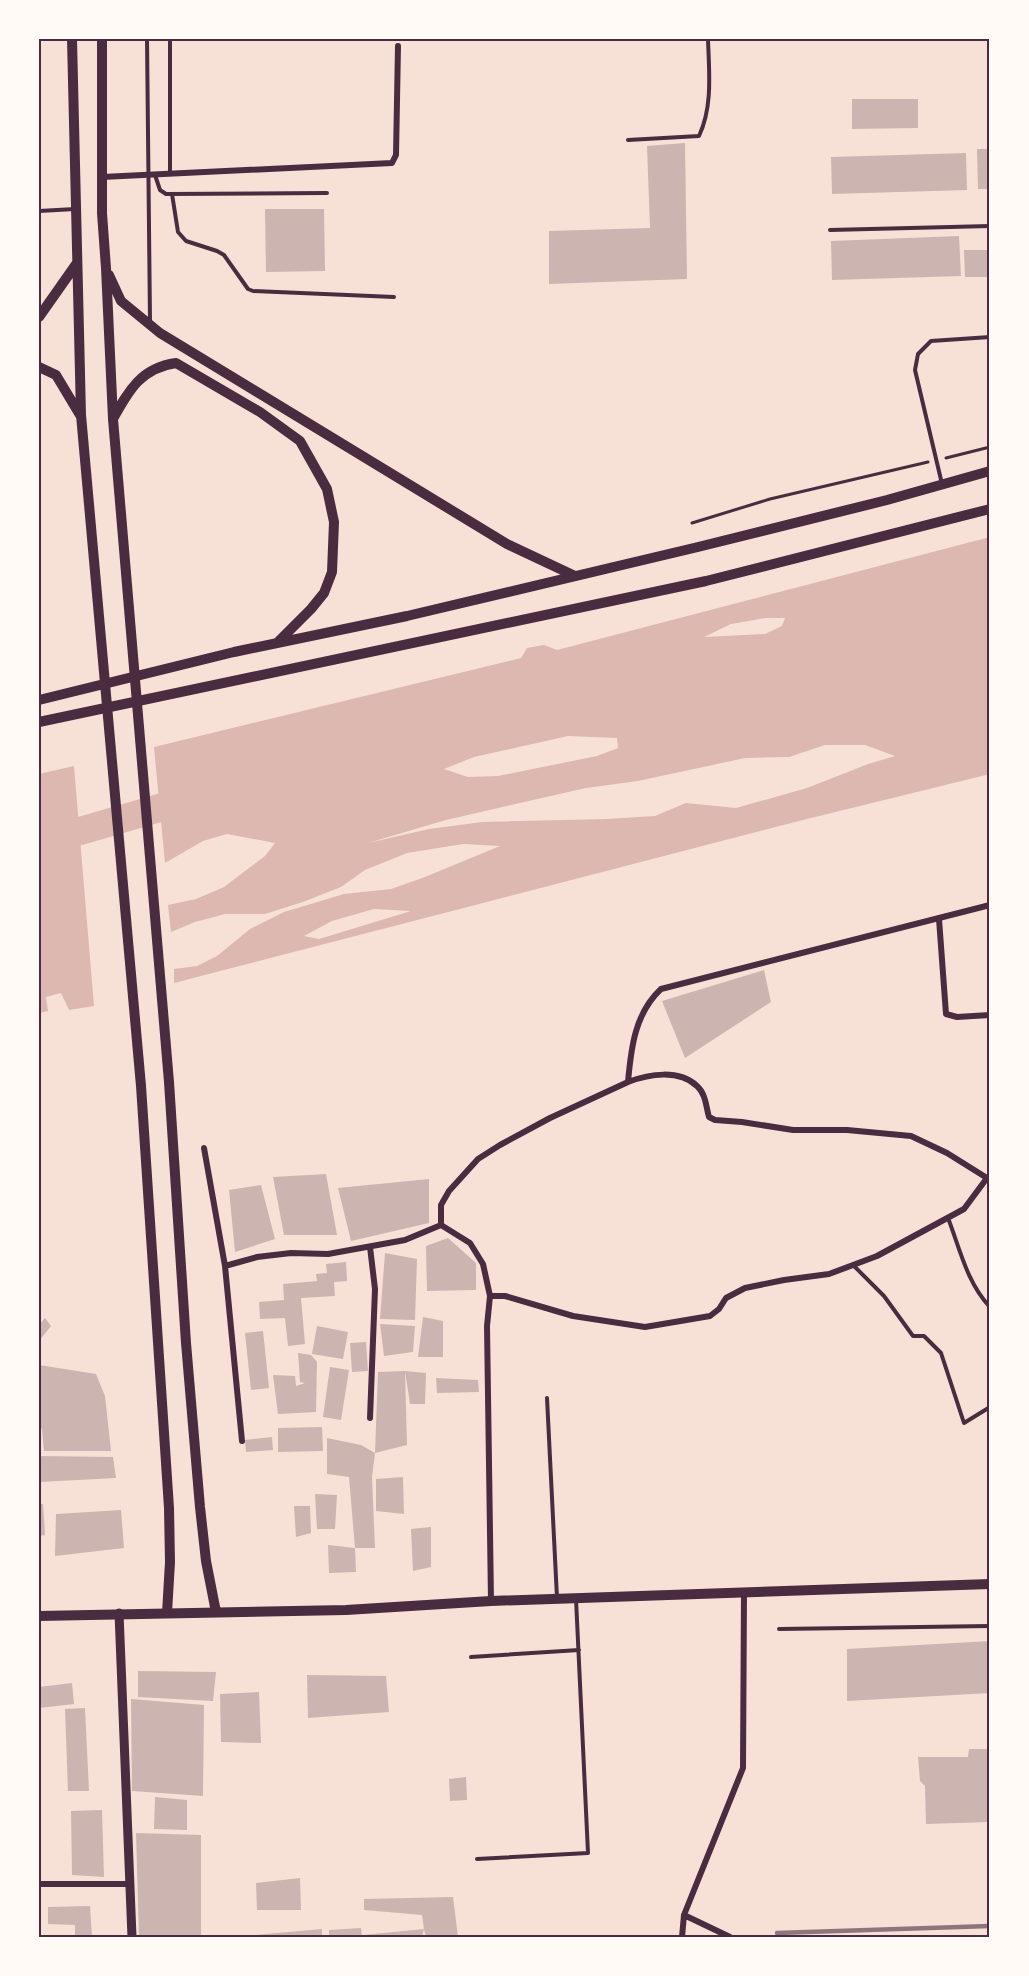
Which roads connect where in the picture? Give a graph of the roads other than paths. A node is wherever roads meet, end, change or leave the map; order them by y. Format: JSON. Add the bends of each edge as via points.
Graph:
{"nodes":[{"id":1,"x":72,"y":39,"type":"edge"},
{"id":2,"x":102,"y":39,"type":"edge"},
{"id":3,"x":147,"y":39,"type":"edge"},
{"id":4,"x":170,"y":39,"type":"edge"},
{"id":5,"x":708,"y":39,"type":"edge"},
{"id":6,"x":398,"y":46,"type":"dead end"},
{"id":7,"x":628,"y":140,"type":"dead end"},
{"id":8,"x":170,"y":174,"type":"junction"},
{"id":9,"x":151,"y":175,"type":"junction"},
{"id":10,"x":102,"y":177,"type":"junction"},
{"id":11,"x":327,"y":193,"type":"dead end"},
{"id":12,"x":172,"y":194,"type":"junction"},
{"id":13,"x":76,"y":209,"type":"junction"},
{"id":14,"x":39,"y":211,"type":"edge"},
{"id":15,"x":990,"y":226,"type":"edge"},
{"id":16,"x":830,"y":230,"type":"dead end"},
{"id":17,"x":77,"y":263,"type":"junction"},
{"id":18,"x":106,"y":268,"type":"junction"},
{"id":19,"x":394,"y":297,"type":"dead end"},
{"id":20,"x":39,"y":317,"type":"edge"},
{"id":21,"x":150,"y":324,"type":"junction"},
{"id":22,"x":990,"y":338,"type":"edge"},
{"id":23,"x":39,"y":367,"type":"edge"},
{"id":24,"x":81,"y":415,"type":"junction"},
{"id":25,"x":113,"y":419,"type":"junction"},
{"id":26,"x":990,"y":471,"type":"edge"},
{"id":27,"x":942,"y":485,"type":"junction"},
{"id":28,"x":990,"y":509,"type":"edge"},
{"id":29,"x":575,"y":576,"type":"junction"},
{"id":30,"x":277,"y":642,"type":"junction"},
{"id":31,"x":39,"y":700,"type":"edge"},
{"id":32,"x":39,"y":722,"type":"edge"},
{"id":33,"x":990,"y":905,"type":"edge"},
{"id":34,"x":939,"y":919,"type":"junction"},
{"id":35,"x":990,"y":1015,"type":"edge"},
{"id":36,"x":628,"y":1082,"type":"junction"},
{"id":37,"x":204,"y":1148,"type":"dead end"},
{"id":38,"x":988,"y":1178,"type":"edge"},
{"id":39,"x":948,"y":1218,"type":"junction"},
{"id":40,"x":441,"y":1225,"type":"junction"},
{"id":41,"x":370,"y":1247,"type":"junction"},
{"id":42,"x":853,"y":1265,"type":"junction"},
{"id":43,"x":225,"y":1266,"type":"junction"},
{"id":44,"x":490,"y":1296,"type":"junction"},
{"id":45,"x":990,"y":1307,"type":"edge"},
{"id":46,"x":547,"y":1398,"type":"dead end"},
{"id":47,"x":990,"y":1407,"type":"edge"},
{"id":48,"x":370,"y":1418,"type":"dead end"},
{"id":49,"x":242,"y":1441,"type":"dead end"},
{"id":50,"x":990,"y":1584,"type":"edge"},
{"id":51,"x":744,"y":1592,"type":"junction"},
{"id":52,"x":576,"y":1598,"type":"junction"},
{"id":53,"x":557,"y":1599,"type":"junction"},
{"id":54,"x":492,"y":1601,"type":"junction"},
{"id":55,"x":216,"y":1612,"type":"junction"},
{"id":56,"x":119,"y":1613,"type":"junction"},
{"id":57,"x":167,"y":1613,"type":"junction"},
{"id":58,"x":39,"y":1616,"type":"edge"},
{"id":59,"x":990,"y":1626,"type":"edge"},
{"id":60,"x":778,"y":1629,"type":"dead end"},
{"id":61,"x":579,"y":1650,"type":"junction"},
{"id":62,"x":471,"y":1657,"type":"dead end"},
{"id":63,"x":477,"y":1859,"type":"dead end"},
{"id":64,"x":39,"y":1884,"type":"edge"},
{"id":65,"x":130,"y":1884,"type":"junction"},
{"id":66,"x":684,"y":1915,"type":"junction"},
{"id":67,"x":132,"y":1937,"type":"edge"},
{"id":68,"x":682,"y":1937,"type":"edge"},
{"id":69,"x":730,"y":1937,"type":"edge"}],
"edges":[{"from":1,"to":13,"type":"main road"},
{"from":2,"to":10,"type":"main road"},
{"from":3,"to":9,"type":"lane"},
{"from":4,"to":8,"type":"lane"},
{"from":5,"to":7,"type":"lane","via":[[709,99],[699,136]]},
{"from":6,"to":8,"type":"street","via":[[396,155],[392,163]]},
{"from":8,"to":9,"type":"street"},
{"from":9,"to":10,"type":"street"},
{"from":9,"to":12,"type":"lane","via":[[160,190]]},
{"from":9,"to":21,"type":"lane"},
{"from":10,"to":18,"type":"main road"},
{"from":11,"to":12,"type":"lane"},
{"from":12,"to":19,"type":"lane","via":[[178,232],[186,241],[224,255],[248,289]]},
{"from":13,"to":14,"type":"lane"},
{"from":13,"to":17,"type":"main road"},
{"from":15,"to":16,"type":"lane"},
{"from":17,"to":20,"type":"main road"},
{"from":17,"to":24,"type":"main road"},
{"from":18,"to":21,"type":"main road","via":[[121,301]]},
{"from":18,"to":25,"type":"main road"},
{"from":21,"to":29,"type":"main road","via":[[507,544]]},
{"from":22,"to":27,"type":"lane","via":[[931,341],[918,354],[915,370]]},
{"from":23,"to":24,"type":"main road","via":[[56,375]]},
{"from":24,"to":57,"type":"main road","via":[[141,1086],[169,1508]]},
{"from":25,"to":30,"type":"main road","via":[[129,390],[146,373],[176,363],[260,412],[300,441],[327,489],[334,522],[332,572],[324,593]]},
{"from":25,"to":55,"type":"main road","via":[[199,1495]]},
{"from":26,"to":27,"type":"main road"},
{"from":27,"to":29,"type":"main road"},
{"from":28,"to":32,"type":"main road","via":[[706,581]]},
{"from":29,"to":30,"type":"main road"},
{"from":30,"to":31,"type":"main road"},
{"from":33,"to":34,"type":"street"},
{"from":34,"to":35,"type":"street","via":[[946,1014]]},
{"from":34,"to":36,"type":"street","via":[[662,989],[650,999],[631,1046]]},
{"from":36,"to":38,"type":"street","via":[[645,1075],[681,1078],[697,1086],[709,1117],[715,1120],[793,1130],[911,1136]]},
{"from":36,"to":40,"type":"street","via":[[550,1118],[478,1159],[441,1205]]},
{"from":37,"to":43,"type":"street"},
{"from":38,"to":39,"type":"street","via":[[964,1209]]},
{"from":39,"to":42,"type":"street"},
{"from":39,"to":45,"type":"lane","via":[[965,1268]]},
{"from":40,"to":41,"type":"street","via":[[405,1240]]},
{"from":40,"to":44,"type":"street","via":[[470,1243],[483,1264]]},
{"from":41,"to":43,"type":"street","via":[[328,1254],[257,1257]]},
{"from":41,"to":48,"type":"street","via":[[375,1289]]},
{"from":42,"to":44,"type":"street","via":[[829,1274],[745,1288],[726,1298],[710,1316],[645,1327],[573,1316],[505,1296]]},
{"from":42,"to":47,"type":"lane","via":[[884,1296],[913,1336],[924,1336],[941,1353],[964,1423]]},
{"from":43,"to":49,"type":"street"},
{"from":44,"to":54,"type":"street","via":[[487,1326]]},
{"from":46,"to":53,"type":"lane"},
{"from":50,"to":51,"type":"main road"},
{"from":51,"to":52,"type":"main road"},
{"from":51,"to":66,"type":"street","via":[[743,1768]]},
{"from":52,"to":53,"type":"main road"},
{"from":52,"to":61,"type":"lane"},
{"from":53,"to":54,"type":"main road"},
{"from":54,"to":55,"type":"main road","via":[[346,1610]]},
{"from":55,"to":57,"type":"main road"},
{"from":56,"to":57,"type":"main road"},
{"from":56,"to":58,"type":"main road"},
{"from":56,"to":65,"type":"street"},
{"from":59,"to":60,"type":"lane"},
{"from":61,"to":62,"type":"lane"},
{"from":61,"to":63,"type":"lane","via":[[588,1852]]},
{"from":64,"to":65,"type":"street"},
{"from":65,"to":67,"type":"street"},
{"from":66,"to":68,"type":"street"},
{"from":66,"to":69,"type":"street"}]}
